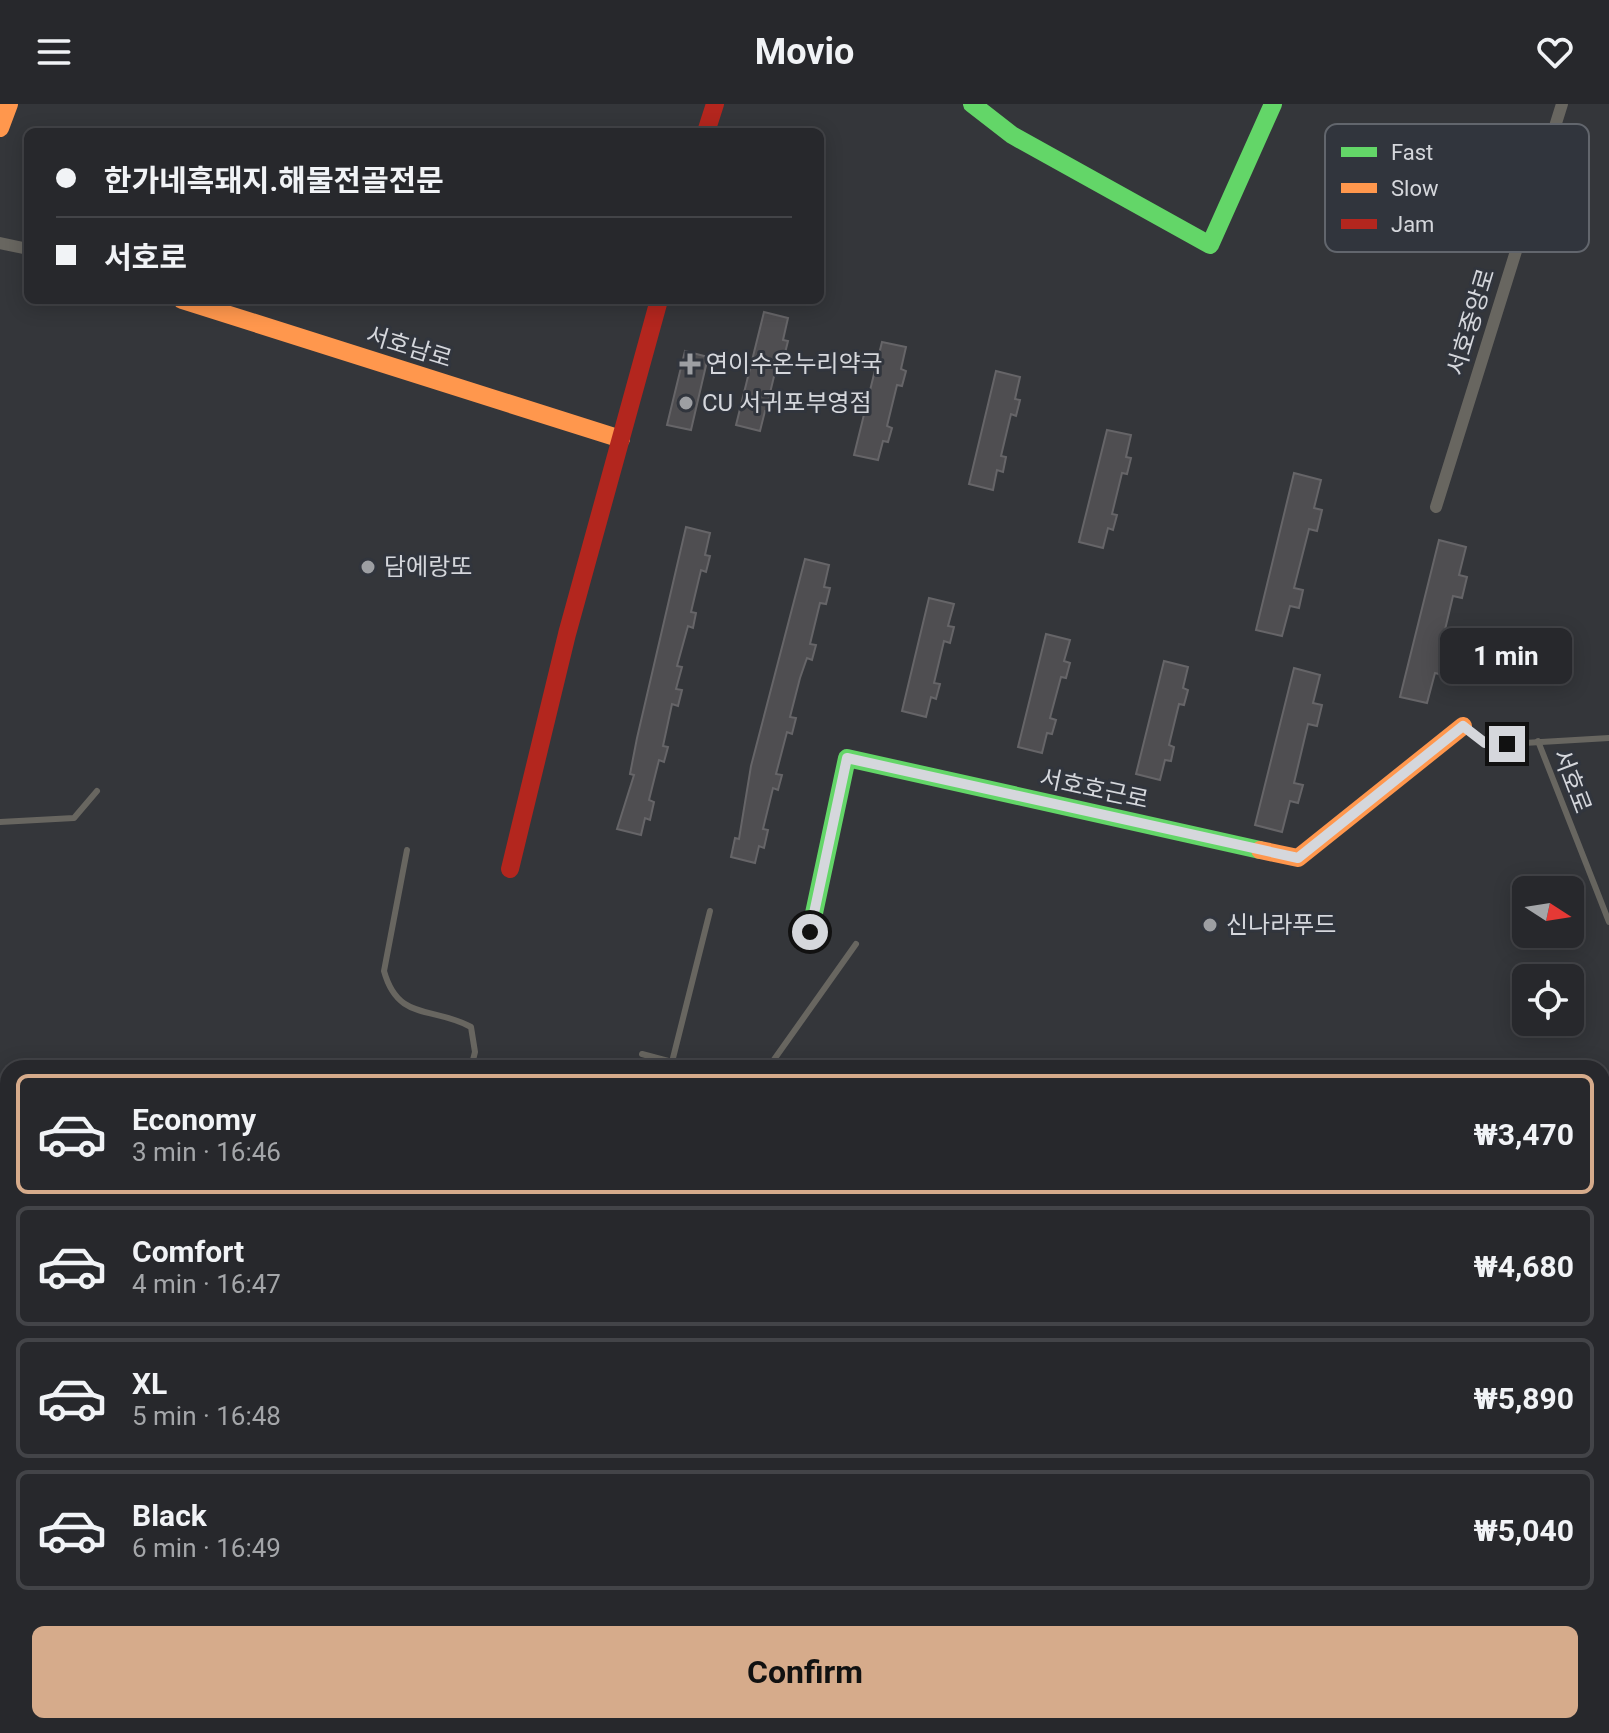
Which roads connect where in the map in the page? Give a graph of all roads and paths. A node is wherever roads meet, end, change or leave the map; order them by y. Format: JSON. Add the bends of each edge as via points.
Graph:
{"nodes":[{"id":1,"x":9,"y":104,"type":"edge"},
{"id":2,"x":715,"y":104,"type":"edge"},
{"id":3,"x":972,"y":104,"type":"edge"},
{"id":4,"x":1273,"y":104,"type":"edge"},
{"id":5,"x":1562,"y":104,"type":"edge"},
{"id":6,"x":1556,"y":124,"type":"edge"},
{"id":7,"x":0,"y":128,"type":"edge"},
{"id":8,"x":707,"y":128,"type":"edge"},
{"id":9,"x":2,"y":240,"type":"edge"},
{"id":10,"x":24,"y":248,"type":"edge"},
{"id":11,"x":1516,"y":252,"type":"edge"},
{"id":12,"x":195,"y":304,"type":"edge"},
{"id":13,"x":658,"y":304,"type":"edge"},
{"id":14,"x":621,"y":439,"type":"junction"},
{"id":15,"x":1436,"y":507,"type":"dead end"},
{"id":16,"x":1463,"y":726,"type":"joint"},
{"id":17,"x":1609,"y":738,"type":"edge"},
{"id":18,"x":1538,"y":741,"type":"junction"},
{"id":19,"x":97,"y":791,"type":"dead end"},
{"id":20,"x":0,"y":822,"type":"edge"},
{"id":21,"x":407,"y":850,"type":"dead end"},
{"id":22,"x":510,"y":869,"type":"dead end"},
{"id":23,"x":710,"y":911,"type":"dead end"},
{"id":24,"x":1609,"y":922,"type":"edge"},
{"id":25,"x":810,"y":932,"type":"dead end"},
{"id":26,"x":856,"y":944,"type":"dead end"},
{"id":27,"x":642,"y":1054,"type":"dead end"},
{"id":28,"x":473,"y":1060,"type":"edge"},
{"id":29,"x":664,"y":1060,"type":"edge"},
{"id":30,"x":673,"y":1060,"type":"edge"},
{"id":31,"x":774,"y":1060,"type":"edge"}],
"edges":[{"from":1,"to":7,"type":"street"},
{"from":2,"to":8,"type":"street"},
{"from":3,"to":4,"type":"street","via":[[1012,135],[1210,245]]},
{"from":5,"to":6,"type":"street","name":"서호중앙로"},
{"from":9,"to":10,"type":"street"},
{"from":11,"to":15,"type":"street","name":"서호중앙로"},
{"from":12,"to":14,"type":"street","name":"서호남로"},
{"from":13,"to":14,"type":"street"},
{"from":14,"to":22,"type":"street"},
{"from":16,"to":18,"type":"lane","name":"서호로","via":[[1485,743]]},
{"from":16,"to":25,"type":"street","name":"서호호근로","via":[[1298,858],[847,758]]},
{"from":17,"to":18,"type":"lane","name":"서호로"},
{"from":18,"to":24,"type":"lane","name":"서호로"},
{"from":19,"to":20,"type":"lane","via":[[74,818]]},
{"from":21,"to":28,"type":"lane","via":[[384,971],[389,990],[408,1007],[471,1027]]},
{"from":23,"to":30,"type":"lane"},
{"from":26,"to":31,"type":"lane"},
{"from":27,"to":29,"type":"lane"}]}
